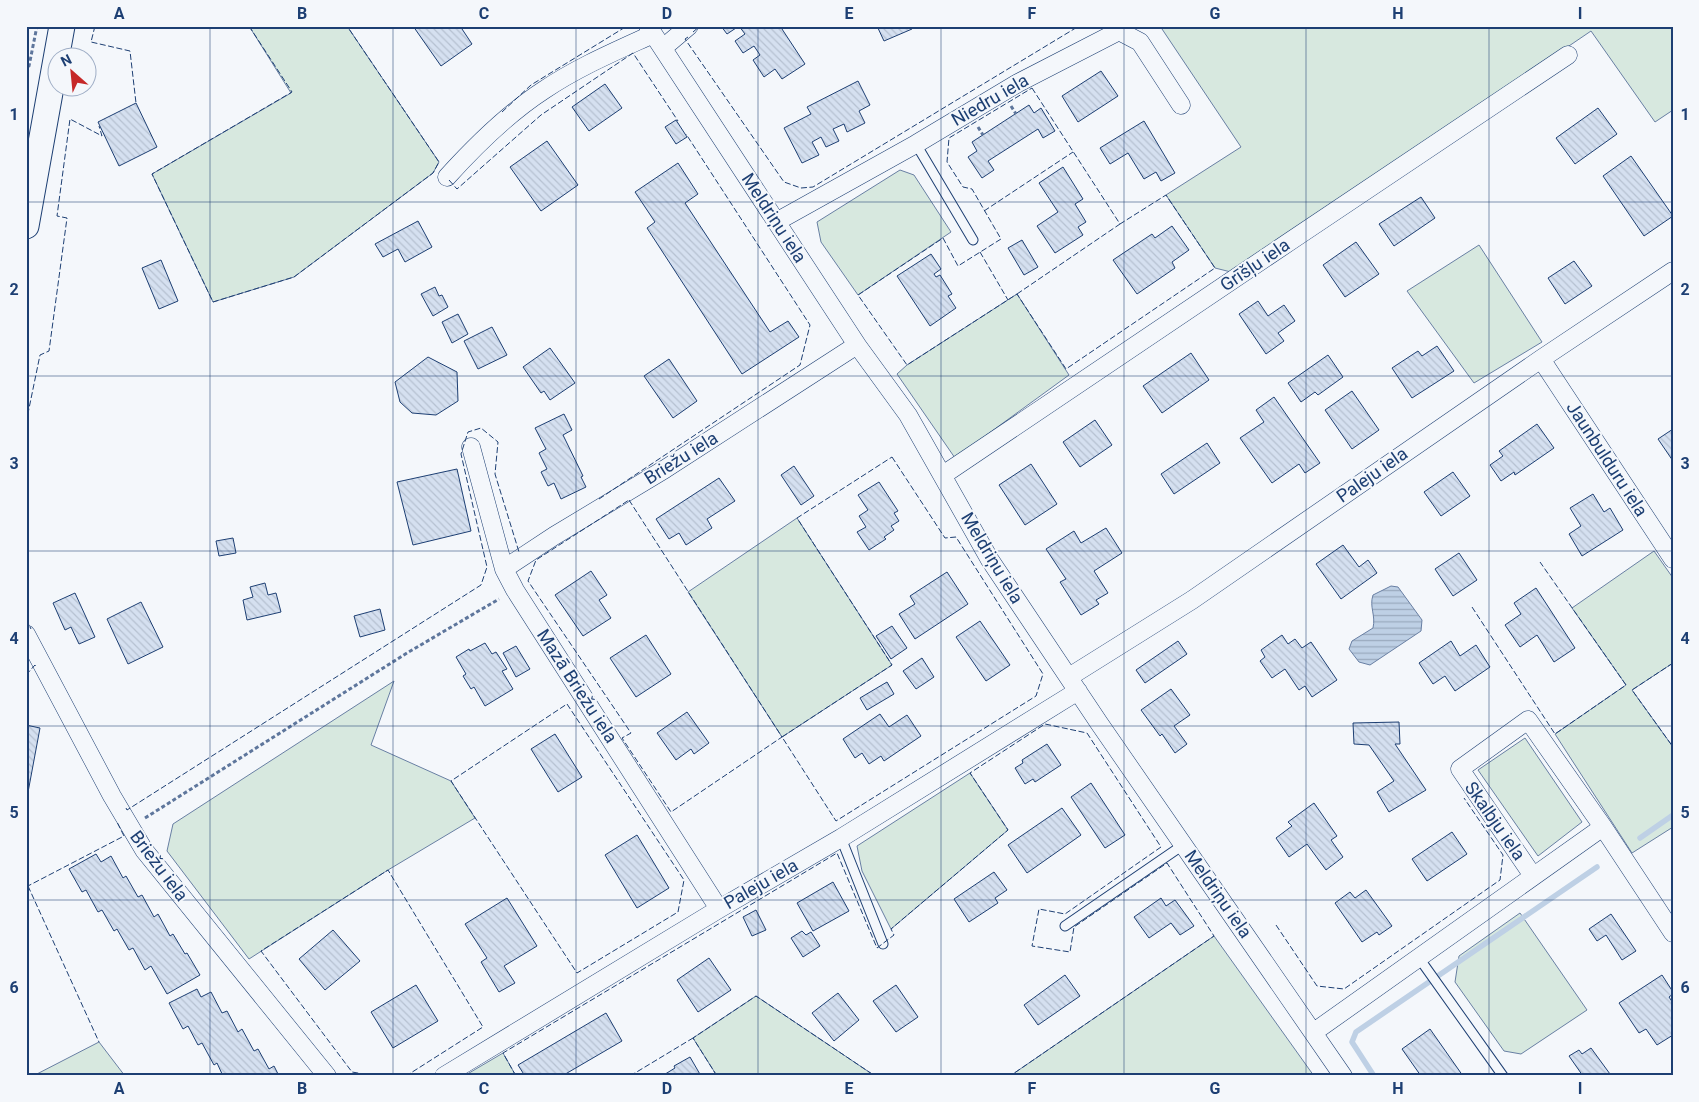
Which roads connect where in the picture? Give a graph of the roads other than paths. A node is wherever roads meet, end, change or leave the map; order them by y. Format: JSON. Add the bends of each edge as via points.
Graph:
{"nodes":[{"id":1,"x":62,"y":26,"type":"edge"},
{"id":2,"x":689,"y":26,"type":"edge"},
{"id":3,"x":655,"y":36,"type":"edge"},
{"id":4,"x":1568,"y":55,"type":"dead end"},
{"id":5,"x":1181,"y":105,"type":"dead end"},
{"id":6,"x":916,"y":144,"type":"junction"},
{"id":7,"x":447,"y":177,"type":"dead end"},
{"id":8,"x":30,"y":183,"type":"edge"},
{"id":9,"x":776,"y":222,"type":"junction"},
{"id":10,"x":26,"y":226,"type":"edge"},
{"id":11,"x":973,"y":240,"type":"dead end"},
{"id":12,"x":1673,"y":270,"type":"edge"},
{"id":13,"x":857,"y":345,"type":"junction"},
{"id":14,"x":1541,"y":359,"type":"junction"},
{"id":15,"x":470,"y":447,"type":"dead end"},
{"id":16,"x":943,"y":475,"type":"junction"},
{"id":17,"x":1673,"y":559,"type":"edge"},
{"id":18,"x":504,"y":569,"type":"junction"},
{"id":19,"x":29,"y":648,"type":"edge"},
{"id":20,"x":1069,"y":676,"type":"junction"},
{"id":21,"x":1078,"y":691,"type":"junction"},
{"id":22,"x":1603,"y":827,"type":"junction"},
{"id":23,"x":841,"y":838,"type":"junction"},
{"id":24,"x":1184,"y":845,"type":"junction"},
{"id":25,"x":1533,"y":876,"type":"junction"},
{"id":26,"x":719,"y":909,"type":"junction"},
{"id":27,"x":1065,"y":926,"type":"dead end"},
{"id":28,"x":1673,"y":933,"type":"edge"},
{"id":29,"x":883,"y":944,"type":"dead end"},
{"id":30,"x":1419,"y":958,"type":"junction"},
{"id":31,"x":1314,"y":1032,"type":"junction"},
{"id":32,"x":327,"y":1076,"type":"edge"},
{"id":33,"x":444,"y":1076,"type":"edge"},
{"id":34,"x":1343,"y":1076,"type":"edge"},
{"id":35,"x":1502,"y":1076,"type":"edge"}],
"edges":[{"from":1,"to":8,"type":"main road"},
{"from":2,"to":3,"type":"street"},
{"from":3,"to":7,"type":"street","via":[[578,69],[542,91],[483,138]]},
{"from":3,"to":9,"type":"street","name":"Meldriņu iela"},
{"from":4,"to":16,"type":"street","name":"Grīšļu iela"},
{"from":5,"to":6,"type":"street","name":"Niedru iela","via":[[1140,42],[1119,31],[1018,83]]},
{"from":6,"to":9,"type":"street","name":"Niedru iela"},
{"from":6,"to":11,"type":"lane"},
{"from":8,"to":10,"type":"main road"},
{"from":9,"to":13,"type":"street","name":"Meldriņu iela"},
{"from":12,"to":14,"type":"street","name":"Paleju iela"},
{"from":13,"to":16,"type":"street","name":"Meldriņu iela","via":[[908,415]]},
{"from":13,"to":18,"type":"street","name":"Briežu iela"},
{"from":14,"to":17,"type":"street","name":"Jaunbulduru iela"},
{"from":14,"to":20,"type":"street","name":"Paleju iela","via":[[1192,600]]},
{"from":15,"to":18,"type":"street","name":"Mazā Briežu iela"},
{"from":16,"to":20,"type":"street","name":"Meldriņu iela","via":[[990,560]]},
{"from":18,"to":26,"type":"street","name":"Mazā Briežu iela"},
{"from":19,"to":32,"type":"street","name":"Briežu iela","via":[[144,850]]},
{"from":20,"to":21,"type":"street","name":"Meldriņu iela"},
{"from":21,"to":23,"type":"street","name":"Paleju iela"},
{"from":21,"to":24,"type":"street","name":"Meldriņu iela"},
{"from":22,"to":25,"type":"street","name":"Skalbju iela"},
{"from":22,"to":25,"type":"street","name":"Skalbju iela","via":[[1528,720],[1460,770]]},
{"from":22,"to":28,"type":"street","name":"Skalbju iela"},
{"from":23,"to":26,"type":"street","name":"Paleju iela"},
{"from":23,"to":29,"type":"lane"},
{"from":24,"to":27,"type":"lane"},
{"from":24,"to":31,"type":"street","name":"Meldriņu iela"},
{"from":25,"to":30,"type":"street","name":"Skalbju iela"},
{"from":26,"to":33,"type":"street","name":"Paleju iela"},
{"from":30,"to":31,"type":"street","name":"Skalbju iela"},
{"from":30,"to":35,"type":"lane"},
{"from":31,"to":34,"type":"street","name":"Meldriņu iela"}]}
